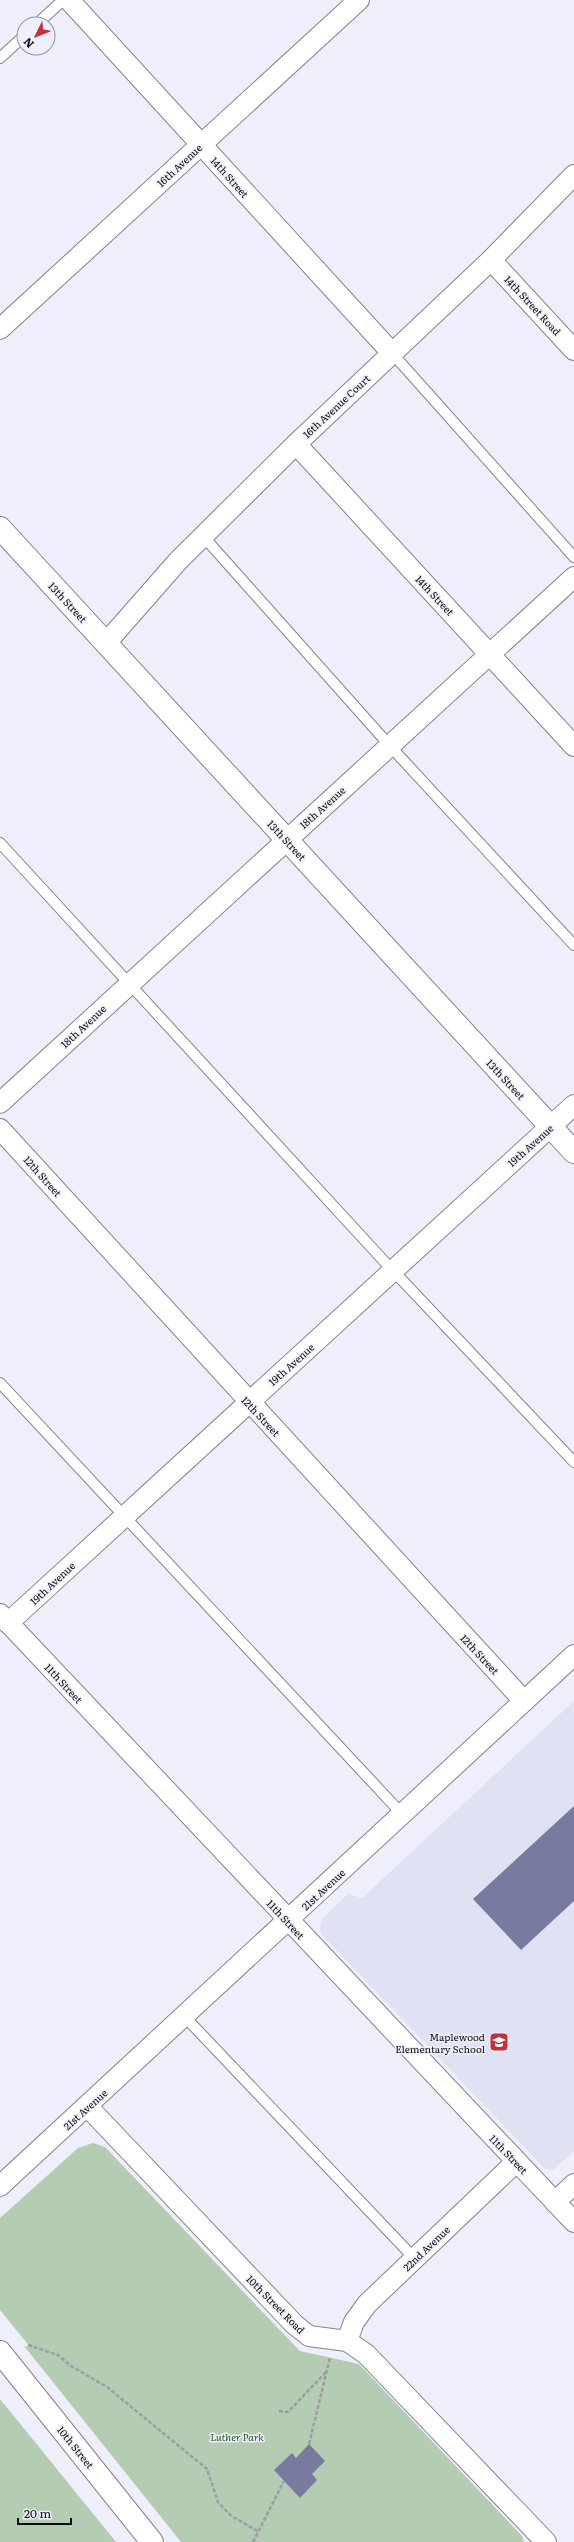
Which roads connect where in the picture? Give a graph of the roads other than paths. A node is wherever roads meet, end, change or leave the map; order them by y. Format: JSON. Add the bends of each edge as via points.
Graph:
{"nodes":[{"id":1,"x":63,"y":0,"type":"edge"},
{"id":2,"x":69,"y":0,"type":"edge"},
{"id":3,"x":358,"y":0,"type":"edge"},
{"id":4,"x":46,"y":16,"type":"edge"},
{"id":5,"x":16,"y":43,"type":"edge"},
{"id":6,"x":0,"y":58,"type":"edge"},
{"id":7,"x":201,"y":145,"type":"junction"},
{"id":8,"x":574,"y":175,"type":"edge"},
{"id":9,"x":491,"y":260,"type":"junction"},
{"id":10,"x":0,"y":329,"type":"edge"},
{"id":11,"x":574,"y":350,"type":"edge"},
{"id":12,"x":392,"y":353,"type":"junction"},
{"id":13,"x":296,"y":444,"type":"junction"},
{"id":14,"x":0,"y":528,"type":"edge"},
{"id":15,"x":203,"y":536,"type":"junction"},
{"id":16,"x":574,"y":557,"type":"edge"},
{"id":17,"x":574,"y":577,"type":"edge"},
{"id":18,"x":106,"y":643,"type":"junction"},
{"id":19,"x":490,"y":654,"type":"junction"},
{"id":20,"x":390,"y":746,"type":"junction"},
{"id":21,"x":574,"y":746,"type":"edge"},
{"id":22,"x":286,"y":840,"type":"junction"},
{"id":23,"x":0,"y":843,"type":"edge"},
{"id":24,"x":574,"y":945,"type":"edge"},
{"id":25,"x":130,"y":984,"type":"junction"},
{"id":26,"x":0,"y":1103,"type":"edge"},
{"id":27,"x":574,"y":1105,"type":"edge"},
{"id":28,"x":550,"y":1127,"type":"junction"},
{"id":29,"x":0,"y":1129,"type":"edge"},
{"id":30,"x":574,"y":1152,"type":"edge"},
{"id":31,"x":392,"y":1271,"type":"junction"},
{"id":32,"x":0,"y":1383,"type":"edge"},
{"id":33,"x":248,"y":1402,"type":"junction"},
{"id":34,"x":574,"y":1462,"type":"edge"},
{"id":35,"x":124,"y":1517,"type":"junction"},
{"id":36,"x":4,"y":1619,"type":"edge"},
{"id":37,"x":574,"y":1655,"type":"edge"},
{"id":38,"x":524,"y":1701,"type":"junction"},
{"id":39,"x":403,"y":1815,"type":"junction"},
{"id":40,"x":288,"y":1921,"type":"junction"},
{"id":41,"x":185,"y":2017,"type":"junction"},
{"id":42,"x":88,"y":2107,"type":"junction"},
{"id":43,"x":516,"y":2162,"type":"junction"},
{"id":44,"x":574,"y":2184,"type":"edge"},
{"id":45,"x":0,"y":2186,"type":"edge"},
{"id":46,"x":555,"y":2202,"type":"junction"},
{"id":47,"x":574,"y":2222,"type":"edge"},
{"id":48,"x":415,"y":2259,"type":"junction"},
{"id":49,"x":347,"y":2341,"type":"junction"},
{"id":50,"x":0,"y":2352,"type":"edge"},
{"id":51,"x":152,"y":2542,"type":"edge"},
{"id":52,"x":546,"y":2542,"type":"edge"}],
"edges":[{"from":1,"to":4,"type":"lane"},
{"from":2,"to":7,"type":"street","name":"14th Street"},
{"from":3,"to":7,"type":"street","name":"16th Avenue"},
{"from":5,"to":6,"type":"lane"},
{"from":7,"to":10,"type":"street","name":"16th Avenue"},
{"from":7,"to":12,"type":"street","name":"14th Street"},
{"from":8,"to":9,"type":"street","name":"16th Avenue Court"},
{"from":9,"to":11,"type":"street","name":"14th Street Road"},
{"from":9,"to":12,"type":"street","name":"16th Avenue Court"},
{"from":12,"to":13,"type":"street","name":"16th Avenue Court"},
{"from":12,"to":16,"type":"lane"},
{"from":13,"to":15,"type":"street","name":"16th Avenue Court"},
{"from":13,"to":19,"type":"street","name":"14th Street"},
{"from":14,"to":18,"type":"street","name":"13th Street"},
{"from":15,"to":18,"type":"street","name":"16th Avenue Court"},
{"from":15,"to":20,"type":"lane"},
{"from":17,"to":19,"type":"street","name":"18th Avenue"},
{"from":18,"to":22,"type":"street","name":"13th Street"},
{"from":19,"to":20,"type":"street","name":"18th Avenue"},
{"from":19,"to":21,"type":"street","name":"14th Street"},
{"from":20,"to":22,"type":"street","name":"18th Avenue"},
{"from":20,"to":24,"type":"lane"},
{"from":22,"to":25,"type":"street","name":"18th Avenue"},
{"from":22,"to":28,"type":"street","name":"13th Street"},
{"from":23,"to":25,"type":"lane"},
{"from":25,"to":26,"type":"street","name":"18th Avenue"},
{"from":25,"to":31,"type":"lane"},
{"from":27,"to":28,"type":"street","name":"19th Avenue"},
{"from":28,"to":30,"type":"street","name":"13th Street"},
{"from":28,"to":31,"type":"street","name":"19th Avenue"},
{"from":29,"to":33,"type":"street","name":"12th Street"},
{"from":31,"to":33,"type":"street","name":"19th Avenue"},
{"from":31,"to":34,"type":"lane"},
{"from":32,"to":35,"type":"lane"},
{"from":33,"to":35,"type":"street","name":"19th Avenue"},
{"from":33,"to":38,"type":"street","name":"12th Street"},
{"from":35,"to":36,"type":"street","name":"19th Avenue"},
{"from":35,"to":39,"type":"lane"},
{"from":36,"to":40,"type":"street","name":"11th Street"},
{"from":37,"to":38,"type":"street","name":"21st Avenue"},
{"from":38,"to":39,"type":"street","name":"21st Avenue"},
{"from":39,"to":40,"type":"street","name":"21st Avenue"},
{"from":40,"to":41,"type":"street","name":"21st Avenue"},
{"from":40,"to":43,"type":"street","name":"11th Street"},
{"from":41,"to":42,"type":"street","name":"21st Avenue"},
{"from":41,"to":48,"type":"lane"},
{"from":42,"to":45,"type":"street","name":"21st Avenue"},
{"from":42,"to":49,"type":"street","name":"10th Street Road","via":[[294,2324],[309,2336]]},
{"from":43,"to":46,"type":"street","name":"11th Street"},
{"from":43,"to":48,"type":"street","name":"22nd Avenue"},
{"from":44,"to":46,"type":"street"},
{"from":46,"to":47,"type":"street","name":"11th Street"},
{"from":48,"to":49,"type":"street","name":"22nd Avenue","via":[[367,2304],[354,2322]]},
{"from":49,"to":52,"type":"street","name":"10th Street Road","via":[[366,2354]]},
{"from":50,"to":51,"type":"street","name":"10th Street"}]}
